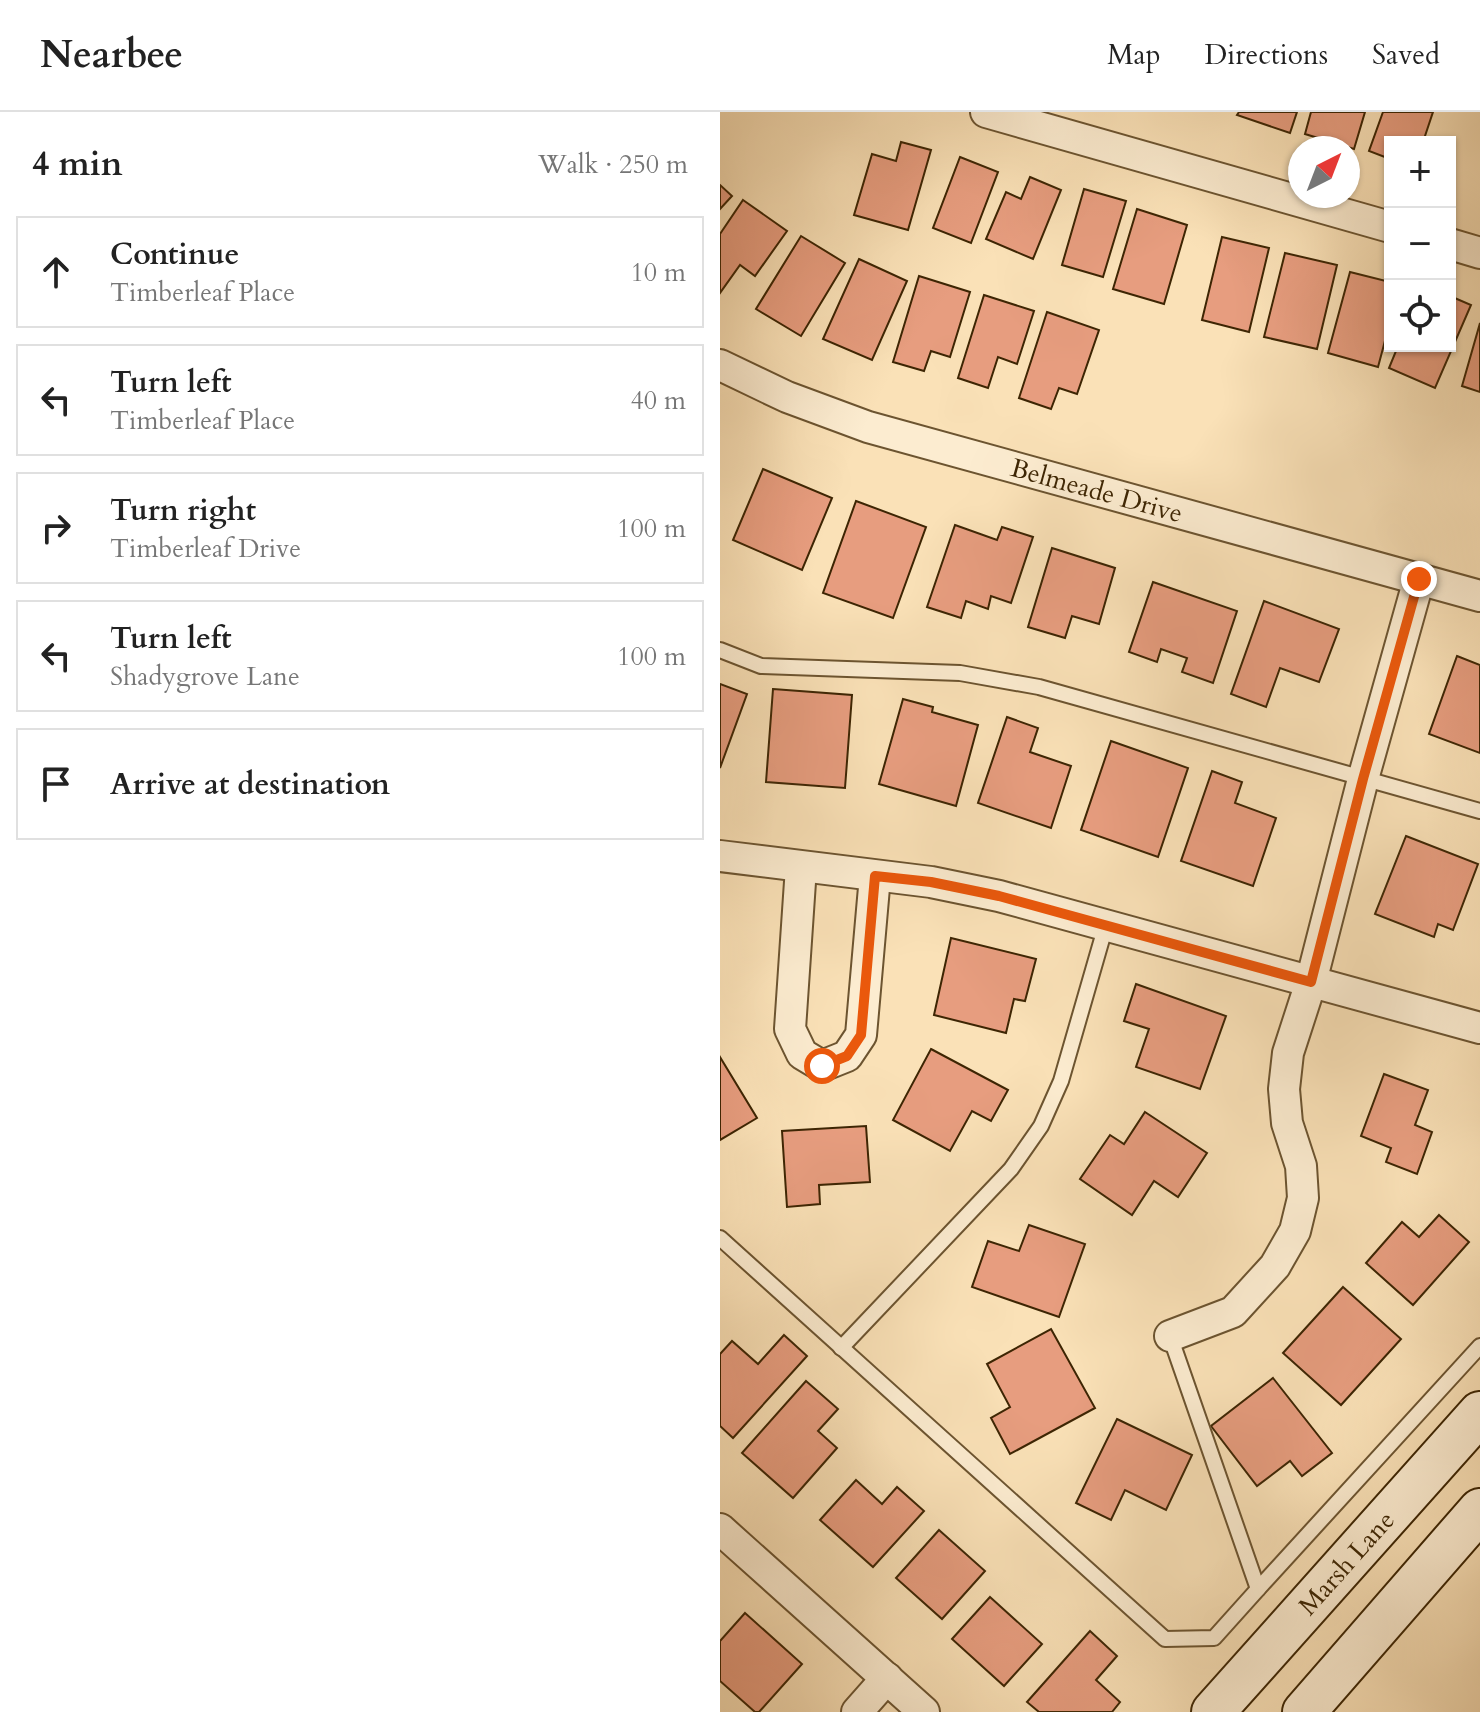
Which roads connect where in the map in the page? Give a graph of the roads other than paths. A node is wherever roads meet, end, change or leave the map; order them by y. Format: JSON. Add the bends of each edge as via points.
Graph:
{"nodes":[{"id":1,"x":986,"y":112,"type":"edge"},
{"id":2,"x":1384,"y":225,"type":"edge"},
{"id":3,"x":1456,"y":246,"type":"edge"},
{"id":4,"x":1480,"y":253,"type":"edge"},
{"id":5,"x":720,"y":365,"type":"edge"},
{"id":6,"x":1419,"y":579,"type":"junction"},
{"id":7,"x":1480,"y":596,"type":"edge"},
{"id":8,"x":720,"y":650,"type":"edge"},
{"id":9,"x":1363,"y":779,"type":"junction"},
{"id":10,"x":1480,"y":811,"type":"edge"},
{"id":11,"x":720,"y":856,"type":"edge"},
{"id":12,"x":801,"y":867,"type":"junction"},
{"id":13,"x":875,"y":876,"type":"junction"},
{"id":14,"x":1106,"y":925,"type":"junction"},
{"id":15,"x":1311,"y":982,"type":"junction"},
{"id":16,"x":1480,"y":1028,"type":"edge"},
{"id":17,"x":720,"y":1238,"type":"edge"},
{"id":18,"x":1170,"y":1336,"type":"joint"},
{"id":19,"x":1480,"y":1346,"type":"edge"},
{"id":20,"x":841,"y":1348,"type":"junction"},
{"id":21,"x":1480,"y":1413,"type":"edge"},
{"id":22,"x":1470,"y":1528,"type":"edge"},
{"id":23,"x":720,"y":1529,"type":"edge"},
{"id":24,"x":1258,"y":1589,"type":"junction"},
{"id":25,"x":887,"y":1678,"type":"junction"},
{"id":26,"x":857,"y":1712,"type":"edge"},
{"id":27,"x":924,"y":1712,"type":"edge"},
{"id":28,"x":1213,"y":1712,"type":"edge"},
{"id":29,"x":1304,"y":1712,"type":"edge"}],
"edges":[{"from":1,"to":2,"type":"street"},
{"from":3,"to":4,"type":"street"},
{"from":5,"to":6,"type":"street","name":"Belmeade Drive","via":[[868,427]]},
{"from":6,"to":7,"type":"street","name":"Belmeade Drive"},
{"from":6,"to":9,"type":"street"},
{"from":8,"to":9,"type":"lane","via":[[761,666],[960,673],[1039,687]]},
{"from":9,"to":10,"type":"lane"},
{"from":9,"to":15,"type":"street"},
{"from":11,"to":12,"type":"street"},
{"from":12,"to":13,"type":"street"},
{"from":12,"to":13,"type":"street","via":[[790,1029],[802,1054],[822,1066],[847,1056],[861,1035]]},
{"from":13,"to":14,"type":"street","via":[[999,896]]},
{"from":14,"to":15,"type":"street"},
{"from":14,"to":20,"type":"lane","via":[[1061,1081],[1041,1126],[1011,1169]]},
{"from":15,"to":16,"type":"street"},
{"from":15,"to":18,"type":"street","via":[[1288,1053],[1284,1089],[1287,1123],[1301,1166],[1303,1198],[1295,1231],[1275,1266],[1233,1312]]},
{"from":17,"to":20,"type":"lane"},
{"from":18,"to":24,"type":"lane"},
{"from":19,"to":24,"type":"lane"},
{"from":20,"to":24,"type":"lane","via":[[1165,1639],[1214,1638]]},
{"from":21,"to":28,"type":"main road","name":"Marsh Lane"},
{"from":22,"to":29,"type":"main road"},
{"from":23,"to":25,"type":"street"},
{"from":25,"to":26,"type":"street"},
{"from":25,"to":27,"type":"street"}]}
